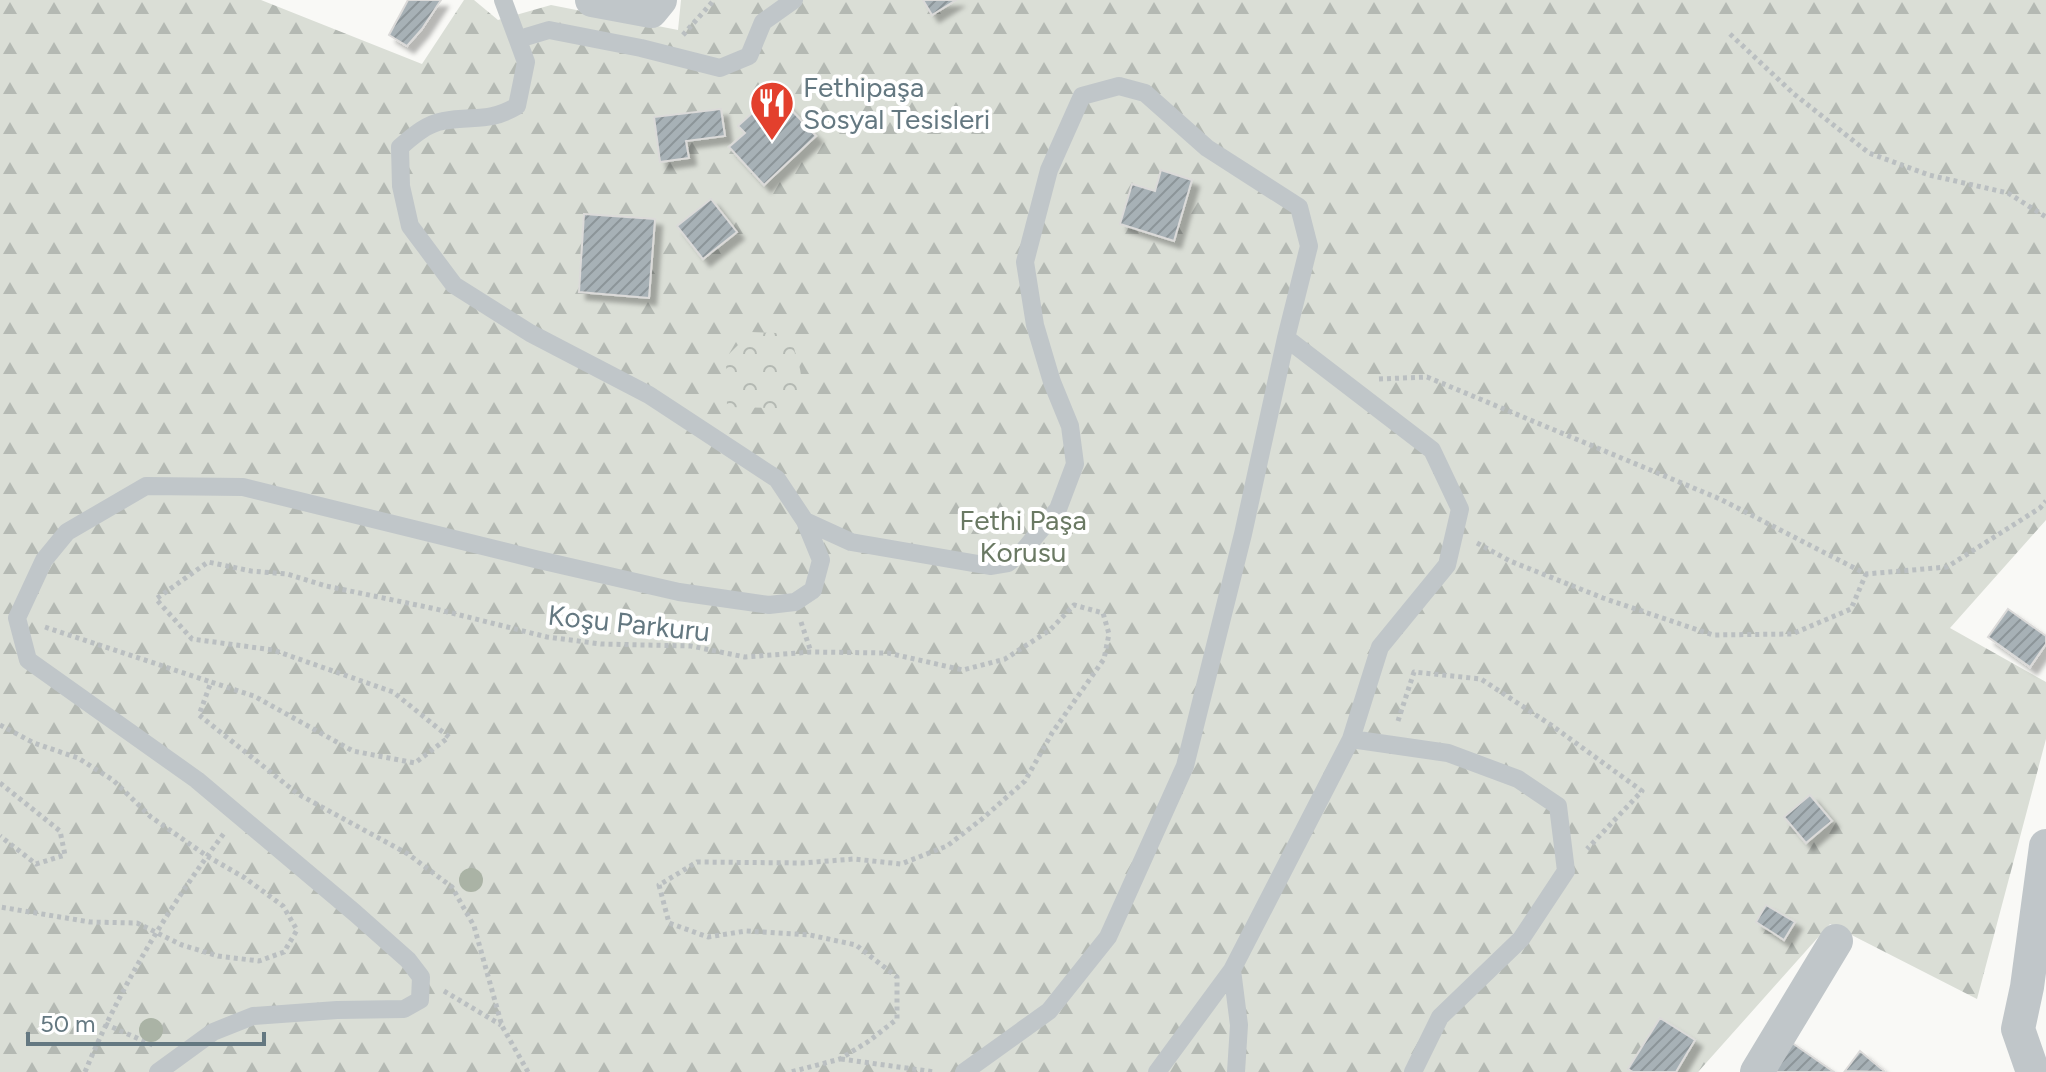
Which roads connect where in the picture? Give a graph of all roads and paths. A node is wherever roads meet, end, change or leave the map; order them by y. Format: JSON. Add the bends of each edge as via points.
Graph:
{"nodes":[{"id":1,"x":503,"y":0,"type":"edge"},
{"id":2,"x":592,"y":0,"type":"edge"},
{"id":3,"x":660,"y":0,"type":"edge"},
{"id":4,"x":714,"y":0,"type":"edge"},
{"id":5,"x":794,"y":0,"type":"edge"},
{"id":6,"x":1730,"y":34,"type":"dead end"},
{"id":7,"x":519,"y":39,"type":"junction"},
{"id":8,"x":664,"y":54,"type":"junction"},
{"id":9,"x":2046,"y":217,"type":"edge"},
{"id":10,"x":1286,"y":338,"type":"junction"},
{"id":11,"x":1342,"y":381,"type":"junction"},
{"id":12,"x":2046,"y":501,"type":"edge"},
{"id":13,"x":805,"y":521,"type":"junction"},
{"id":14,"x":1455,"y":532,"type":"junction"},
{"id":15,"x":1866,"y":574,"type":"junction"},
{"id":16,"x":17,"y":618,"type":"junction"},
{"id":17,"x":211,"y":682,"type":"junction"},
{"id":18,"x":0,"y":725,"type":"edge"},
{"id":19,"x":1395,"y":731,"type":"dead end"},
{"id":20,"x":1351,"y":739,"type":"junction"},
{"id":21,"x":0,"y":783,"type":"edge"},
{"id":22,"x":238,"y":815,"type":"junction"},
{"id":23,"x":0,"y":836,"type":"edge"},
{"id":24,"x":2046,"y":846,"type":"edge"},
{"id":25,"x":207,"y":856,"type":"junction"},
{"id":26,"x":1578,"y":859,"type":"dead end"},
{"id":27,"x":0,"y":907,"type":"edge"},
{"id":28,"x":158,"y":933,"type":"junction"},
{"id":29,"x":1836,"y":941,"type":"dead end"},
{"id":30,"x":1232,"y":970,"type":"junction"},
{"id":31,"x":421,"y":977,"type":"junction"},
{"id":32,"x":105,"y":1024,"type":"junction"},
{"id":33,"x":502,"y":1026,"type":"junction"},
{"id":34,"x":162,"y":1049,"type":"dead end"},
{"id":35,"x":840,"y":1059,"type":"junction"},
{"id":36,"x":85,"y":1072,"type":"edge"},
{"id":37,"x":158,"y":1072,"type":"edge"},
{"id":38,"x":528,"y":1072,"type":"edge"},
{"id":39,"x":791,"y":1072,"type":"edge"},
{"id":40,"x":935,"y":1072,"type":"edge"},
{"id":41,"x":964,"y":1072,"type":"edge"},
{"id":42,"x":1157,"y":1072,"type":"edge"},
{"id":43,"x":1236,"y":1072,"type":"edge"},
{"id":44,"x":1413,"y":1072,"type":"edge"},
{"id":45,"x":1757,"y":1072,"type":"edge"},
{"id":46,"x":2033,"y":1072,"type":"edge"}],
"edges":[{"from":1,"to":7,"type":"lane"},
{"from":2,"to":3,"type":"street","via":[[651,11]]},
{"from":4,"to":8,"type":"path"},
{"from":5,"to":8,"type":"lane","via":[[763,22],[749,56],[720,68]]},
{"from":6,"to":9,"type":"path","via":[[1869,153],[1929,175],[2008,193]]},
{"from":7,"to":8,"type":"lane","via":[[549,30]]},
{"from":7,"to":13,"type":"lane","via":[[526,62],[517,106],[498,117],[441,121],[400,147],[410,226],[454,285],[530,333],[649,395],[777,479]]},
{"from":10,"to":11,"type":"lane"},
{"from":10,"to":13,"type":"lane","via":[[1309,246],[1299,207],[1207,148],[1145,93],[1119,86],[1082,96],[1049,170],[1025,262],[1035,325],[1070,426],[1075,464],[1058,509],[1016,557],[990,566],[851,542]]},
{"from":10,"to":41,"type":"lane","via":[[1185,766],[1108,937],[1049,1011]]},
{"from":11,"to":14,"type":"lane","via":[[1432,450],[1460,509]]},
{"from":11,"to":15,"type":"path","via":[[1427,377],[1720,499]]},
{"from":12,"to":15,"type":"path","via":[[1947,567]]},
{"from":13,"to":16,"type":"lane","via":[[821,560],[813,590],[795,602],[769,605],[679,592],[243,487],[146,486],[67,532],[44,560]]},
{"from":14,"to":15,"type":"path","via":[[1603,598],[1713,635],[1792,634],[1851,609]]},
{"from":14,"to":20,"type":"lane","via":[[1447,565],[1380,647]]},
{"from":16,"to":17,"type":"path"},
{"from":16,"to":22,"type":"lane","via":[[28,660]]},
{"from":17,"to":33,"type":"path","via":[[199,715],[298,794],[408,854],[452,887],[474,926]]},
{"from":17,"to":35,"type":"path","name":"Koşu Parkuru","via":[[254,696],[353,751],[415,763],[449,737],[393,692],[273,650],[192,639],[156,599],[208,562],[287,574],[560,639],[691,646],[745,657],[888,653],[963,670],[1005,659],[1050,630],[1074,605],[1103,613],[1109,634],[1104,659],[1025,781],[947,846],[901,864],[854,859],[697,862],[659,885],[669,923],[708,937],[746,931],[810,935],[856,945],[897,977],[897,1019]]},
{"from":18,"to":25,"type":"path","via":[[78,758],[113,780],[151,817]]},
{"from":19,"to":26,"type":"path","via":[[1414,672],[1481,679],[1551,725],[1642,791]]},
{"from":20,"to":30,"type":"lane"},
{"from":20,"to":44,"type":"lane","via":[[1448,753],[1518,779],[1558,806],[1566,871],[1521,939],[1440,1017]]},
{"from":21,"to":23,"type":"path","via":[[60,831],[65,855],[36,864]]},
{"from":22,"to":25,"type":"path"},
{"from":22,"to":31,"type":"lane","via":[[408,960]]},
{"from":24,"to":46,"type":"street","via":[[2018,1029]]},
{"from":25,"to":28,"type":"path"},
{"from":25,"to":28,"type":"path","via":[[283,906],[297,930],[284,952],[259,961],[218,956]]},
{"from":27,"to":28,"type":"path","via":[[90,922],[137,923]]},
{"from":28,"to":32,"type":"path"},
{"from":29,"to":45,"type":"street"},
{"from":30,"to":42,"type":"lane"},
{"from":30,"to":43,"type":"lane","via":[[1239,1025]]},
{"from":31,"to":33,"type":"path"},
{"from":31,"to":37,"type":"lane","via":[[420,1000],[404,1009],[253,1016],[213,1032]]},
{"from":32,"to":34,"type":"path"},
{"from":32,"to":36,"type":"path"},
{"from":33,"to":38,"type":"path"},
{"from":35,"to":39,"type":"path","name":"Koşu Parkuru"},
{"from":35,"to":40,"type":"path"}]}
